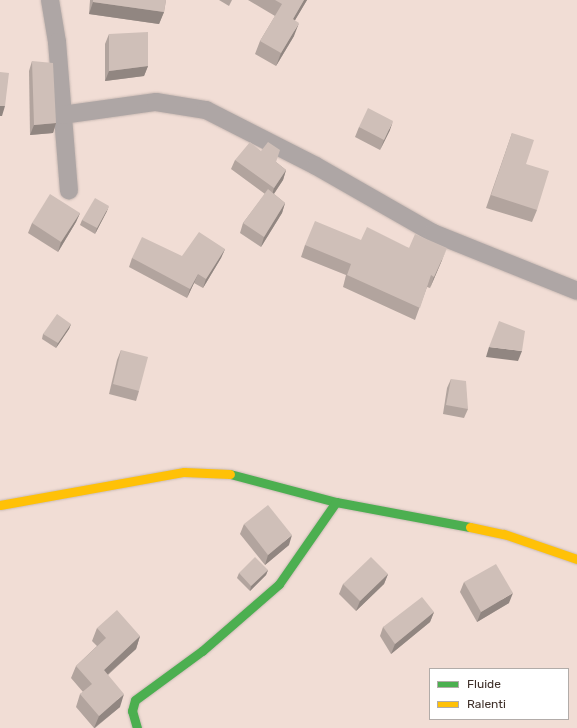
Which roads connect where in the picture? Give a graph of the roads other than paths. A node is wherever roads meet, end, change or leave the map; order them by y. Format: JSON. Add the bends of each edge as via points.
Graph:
{"nodes":[{"id":1,"x":50,"y":0,"type":"edge"},
{"id":2,"x":62,"y":115,"type":"junction"},
{"id":3,"x":69,"y":191,"type":"dead end"},
{"id":4,"x":577,"y":291,"type":"edge"},
{"id":5,"x":336,"y":502,"type":"junction"},
{"id":6,"x":0,"y":505,"type":"edge"},
{"id":7,"x":577,"y":559,"type":"edge"},
{"id":8,"x":137,"y":728,"type":"edge"}],
"edges":[{"from":1,"to":2,"type":"street","via":[[58,42]]},
{"from":2,"to":3,"type":"street"},
{"from":2,"to":4,"type":"street","via":[[156,102],[206,110],[316,166],[433,233]]},
{"from":5,"to":6,"type":"street","via":[[224,473],[184,472]]},
{"from":5,"to":7,"type":"street","via":[[504,534]]},
{"from":5,"to":8,"type":"street","via":[[279,584],[202,651],[135,700],[132,711]]}]}
